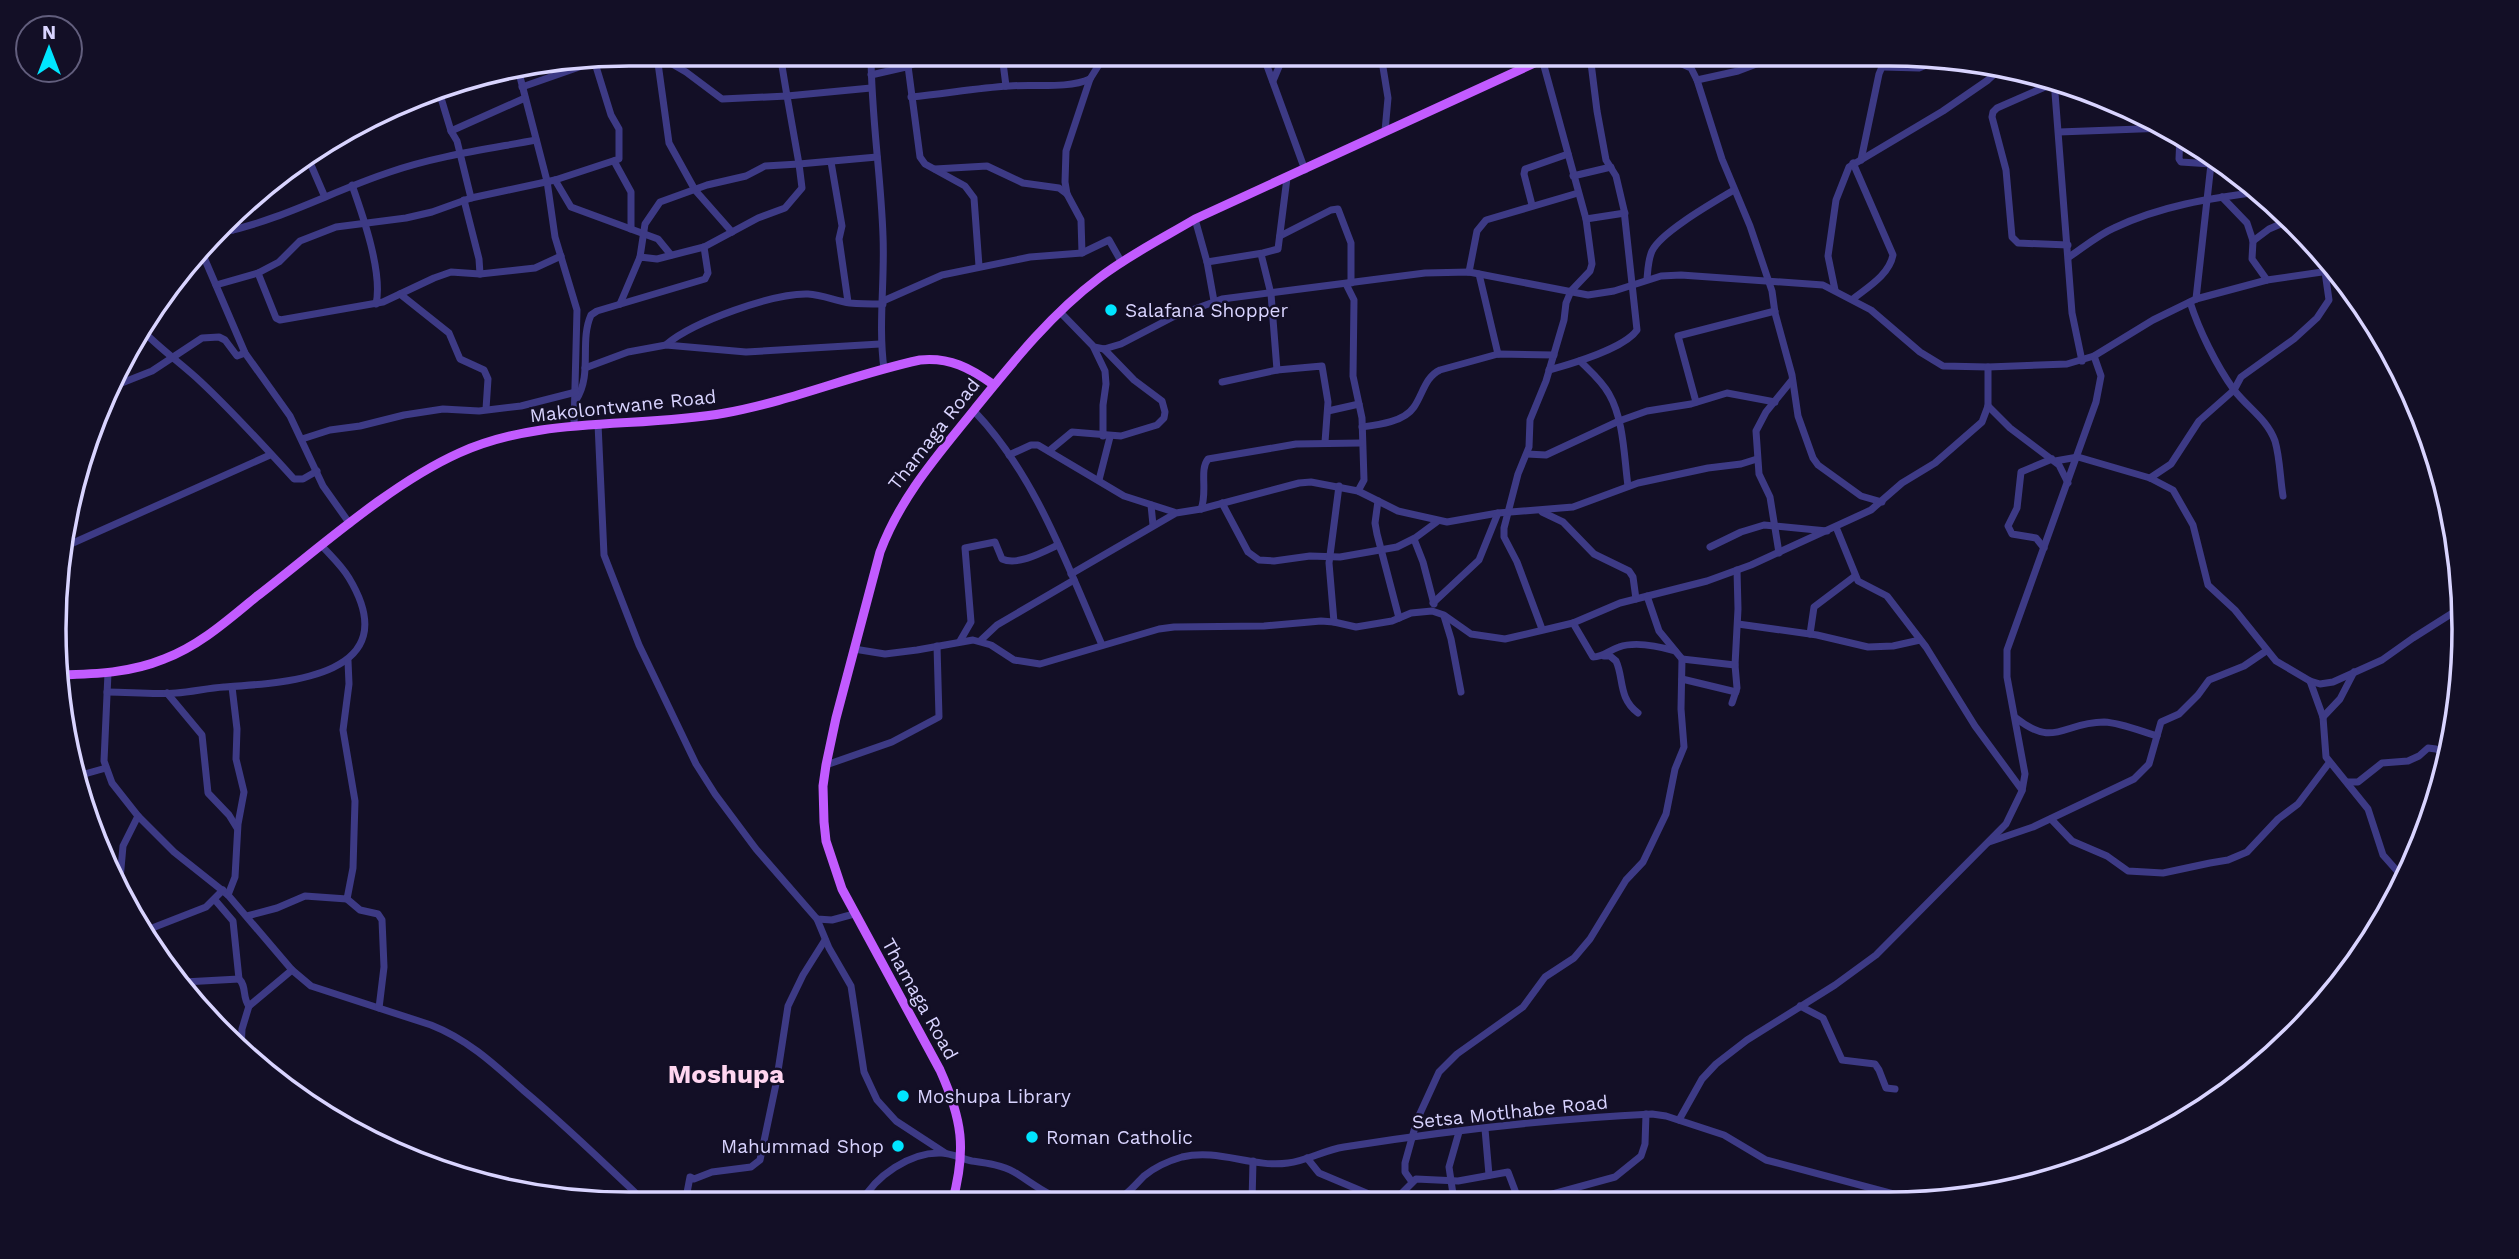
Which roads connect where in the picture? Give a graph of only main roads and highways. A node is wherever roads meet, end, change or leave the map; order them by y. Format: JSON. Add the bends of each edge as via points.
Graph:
{"nodes":[{"id":1,"x":1523,"y":66,"type":"edge"},
{"id":2,"x":994,"y":385,"type":"junction"},
{"id":3,"x":69,"y":675,"type":"edge"},
{"id":4,"x":955,"y":1192,"type":"edge"}],
"edges":[{"from":1,"to":2,"type":"main road","name":"Thamaga Road","via":[[1195,219],[1122,263],[1060,312]]},
{"from":2,"to":3,"type":"main road","name":"Makolontwane Road","via":[[970,368],[943,360],[920,360],[727,413],[573,425],[511,435],[428,469],[191,646],[154,663],[108,674]]},
{"from":2,"to":4,"type":"main road","name":"Thamaga Road","via":[[923,472],[890,527],[854,649],[826,765],[823,803],[826,841],[842,889],[940,1070],[959,1120],[961,1159]]}]}
